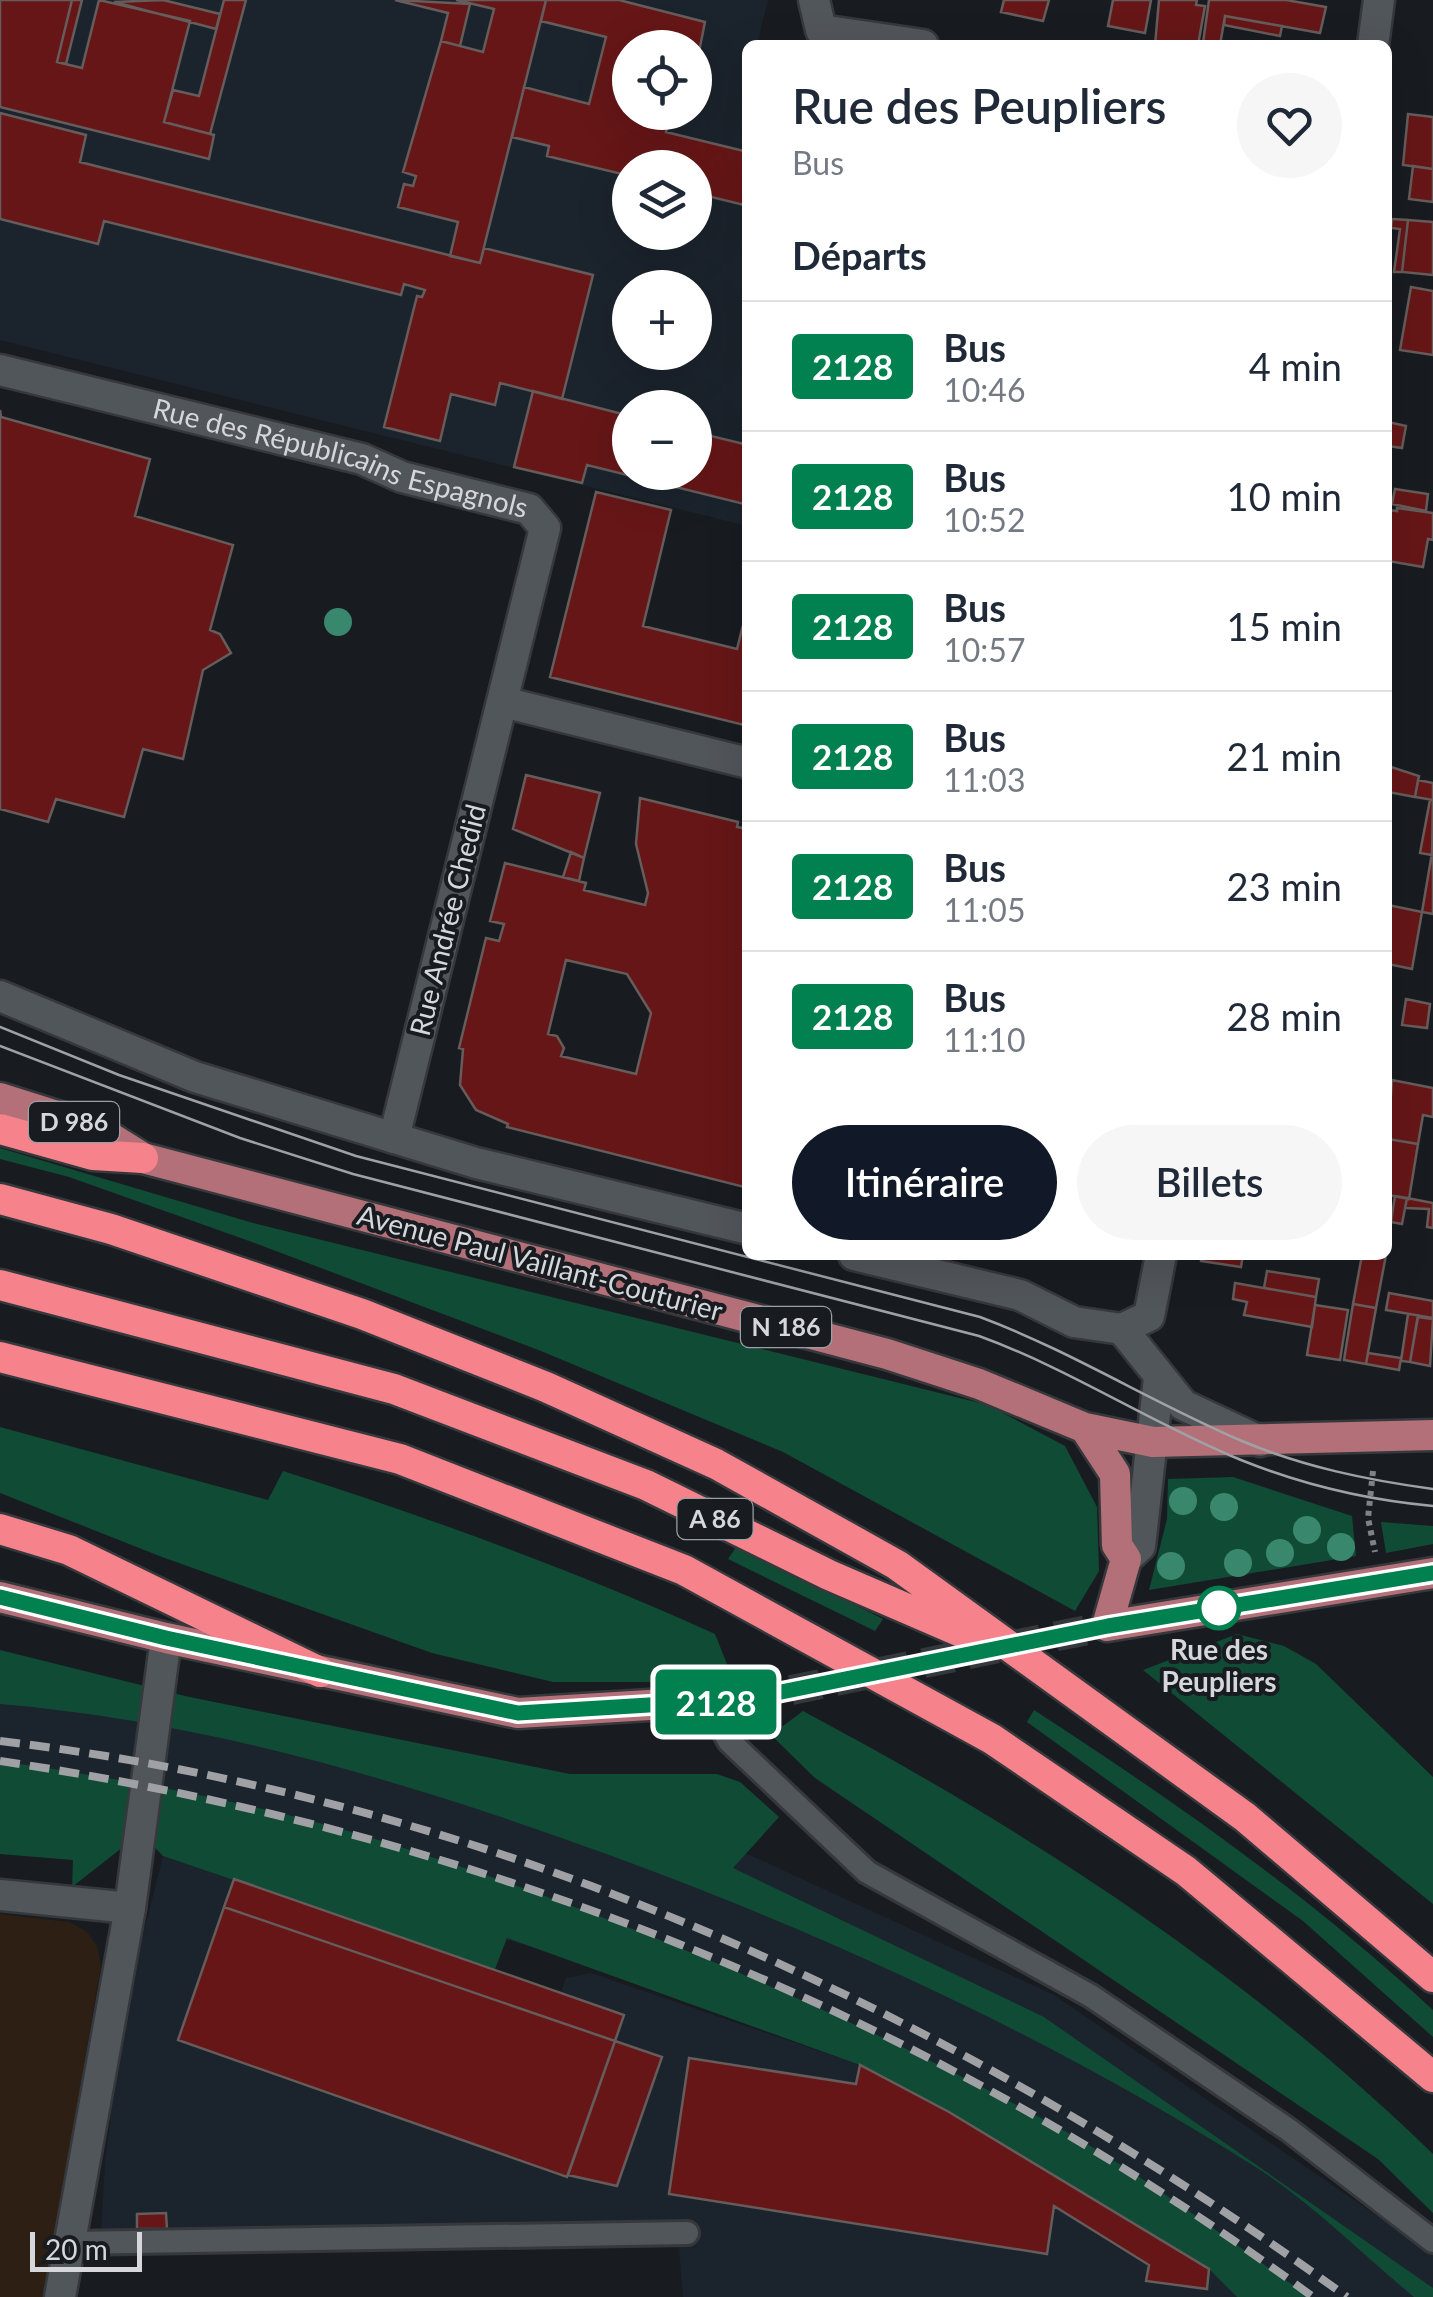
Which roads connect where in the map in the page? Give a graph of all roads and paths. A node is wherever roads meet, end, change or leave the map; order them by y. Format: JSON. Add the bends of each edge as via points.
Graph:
{"nodes":[{"id":1,"x":814,"y":0,"type":"edge"},
{"id":2,"x":1380,"y":0,"type":"edge"},
{"id":3,"x":889,"y":40,"type":"edge"},
{"id":4,"x":1374,"y":40,"type":"edge"},
{"id":5,"x":0,"y":370,"type":"edge"},
{"id":6,"x":503,"y":702,"type":"junction"},
{"id":7,"x":742,"y":762,"type":"edge"},
{"id":8,"x":0,"y":996,"type":"edge"},
{"id":9,"x":0,"y":1098,"type":"edge"},
{"id":10,"x":0,"y":1129,"type":"edge"},
{"id":11,"x":394,"y":1138,"type":"junction"},
{"id":12,"x":143,"y":1158,"type":"junction"},
{"id":13,"x":0,"y":1199,"type":"edge"},
{"id":14,"x":742,"y":1228,"type":"edge"},
{"id":15,"x":875,"y":1260,"type":"edge"},
{"id":16,"x":1160,"y":1260,"type":"edge"},
{"id":17,"x":0,"y":1285,"type":"edge"},
{"id":18,"x":1122,"y":1329,"type":"junction"},
{"id":19,"x":0,"y":1357,"type":"edge"},
{"id":20,"x":0,"y":1374,"type":"edge"},
{"id":21,"x":1159,"y":1378,"type":"junction"},
{"id":22,"x":151,"y":1393,"type":"junction"},
{"id":23,"x":1085,"y":1428,"type":"junction"},
{"id":24,"x":1433,"y":1435,"type":"edge"},
{"id":25,"x":1260,"y":1441,"type":"junction"},
{"id":26,"x":1153,"y":1442,"type":"junction"},
{"id":27,"x":1376,"y":1460,"type":"dead end"},
{"id":28,"x":0,"y":1529,"type":"edge"},
{"id":29,"x":1376,"y":1556,"type":"dead end"},
{"id":30,"x":1126,"y":1560,"type":"junction"},
{"id":31,"x":1433,"y":1573,"type":"edge"},
{"id":32,"x":0,"y":1597,"type":"edge"},
{"id":33,"x":166,"y":1638,"type":"junction"},
{"id":34,"x":1030,"y":1662,"type":"junction"},
{"id":35,"x":320,"y":1672,"type":"junction"},
{"id":36,"x":747,"y":1699,"type":"tunnel mouth"},
{"id":37,"x":708,"y":1703,"type":"junction"},
{"id":38,"x":0,"y":1895,"type":"edge"},
{"id":39,"x":130,"y":1908,"type":"junction"},
{"id":40,"x":1433,"y":1976,"type":"edge"},
{"id":41,"x":1433,"y":2077,"type":"edge"},
{"id":42,"x":688,"y":2233,"type":"dead end"},
{"id":43,"x":1433,"y":2241,"type":"edge"},
{"id":44,"x":70,"y":2242,"type":"junction"},
{"id":45,"x":60,"y":2297,"type":"edge"}],
"edges":[{"from":1,"to":3,"type":"street","via":[[821,30]]},
{"from":2,"to":4,"type":"street"},
{"from":5,"to":6,"type":"street","name":"Rue des Républicains Espagnols","via":[[362,459],[402,477],[529,510],[545,528]]},
{"from":6,"to":7,"type":"street"},
{"from":6,"to":11,"type":"street","name":"Rue Andrée Chedid"},
{"from":8,"to":11,"type":"street","via":[[195,1077]]},
{"from":9,"to":12,"type":"main road","name":"Avenue Paul Vaillant-Couturier","number":"D 986","via":[[94,1128]]},
{"from":10,"to":12,"type":"highway","via":[[93,1154]]},
{"from":11,"to":14,"type":"street"},
{"from":12,"to":23,"type":"main road","name":"Avenue Paul Vaillant-Couturier","number":"N 186","via":[[888,1354]]},
{"from":13,"to":34,"type":"highway","via":[[344,1308],[546,1387],[716,1464],[898,1565]]},
{"from":15,"to":18,"type":"street","via":[[1020,1295],[1074,1322]]},
{"from":16,"to":18,"type":"street","via":[[1148,1316]]},
{"from":17,"to":34,"type":"highway","number":"A 86","via":[[394,1389],[646,1485]]},
{"from":18,"to":21,"type":"street","name":"Avenue Paul Vaillant-Couturier"},
{"from":19,"to":22,"type":"highway","number":"A 86"},
{"from":20,"to":22,"type":"highway"},
{"from":21,"to":25,"type":"street","name":"Avenue Paul Vaillant-Couturier","via":[[1184,1405]]},
{"from":21,"to":26,"type":"street"},
{"from":22,"to":41,"type":"highway","number":"A 86","via":[[400,1459],[684,1570],[992,1739],[1186,1871]]},
{"from":23,"to":26,"type":"main road","name":"Avenue Paul Vaillant-Couturier","number":"N 186"},
{"from":23,"to":30,"type":"main road","via":[[1115,1474],[1116,1545]]},
{"from":24,"to":25,"type":"main road","name":"Avenue Paul Vaillant-Couturier","number":"N 186"},
{"from":25,"to":26,"type":"main road","name":"Avenue Paul Vaillant-Couturier","number":"N 186"},
{"from":26,"to":30,"type":"street","via":[[1140,1546]]},
{"from":27,"to":29,"type":"path","via":[[1368,1518]]},
{"from":28,"to":35,"type":"highway","via":[[69,1550]]},
{"from":30,"to":31,"type":"main road","via":[[1108,1626]]},
{"from":32,"to":33,"type":"main road"},
{"from":33,"to":35,"type":"main road"},
{"from":33,"to":39,"type":"street"},
{"from":34,"to":40,"type":"highway","number":"A 86","via":[[1246,1818]]},
{"from":35,"to":37,"type":"main road","via":[[518,1713]]},
{"from":36,"to":37,"type":"main road"},
{"from":37,"to":43,"type":"lane","via":[[730,1741],[867,1872],[1091,1996],[1289,2130]]},
{"from":38,"to":39,"type":"street"},
{"from":39,"to":44,"type":"street"},
{"from":42,"to":44,"type":"lane"},
{"from":44,"to":45,"type":"street"}]}
